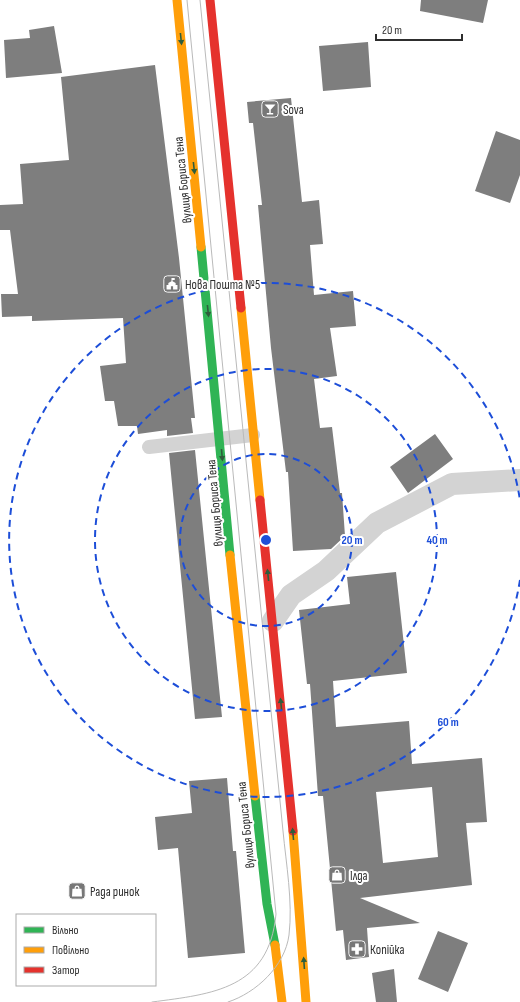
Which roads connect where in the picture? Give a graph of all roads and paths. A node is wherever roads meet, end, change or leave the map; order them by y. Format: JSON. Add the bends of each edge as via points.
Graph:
{"nodes":[{"id":1,"x":177,"y":0,"type":"edge"},
{"id":2,"x":210,"y":0,"type":"edge"},
{"id":3,"x":253,"y":435,"type":"junction"},
{"id":4,"x":221,"y":440,"type":"junction"},
{"id":5,"x":149,"y":447,"type":"dead end"},
{"id":6,"x":520,"y":480,"type":"edge"},
{"id":7,"x":273,"y":621,"type":"junction"},
{"id":8,"x":282,"y":1002,"type":"edge"},
{"id":9,"x":306,"y":1002,"type":"edge"}],
"edges":[{"from":1,"to":4,"type":"street","name":"вулиця Бориса Тена","one_way":true},
{"from":2,"to":3,"type":"street"},
{"from":3,"to":4,"type":"lane"},
{"from":7,"to":3,"type":"street","one_way":true},
{"from":4,"to":5,"type":"lane"},
{"from":4,"to":8,"type":"street","name":"вулиця Бориса Тена","one_way":true,"via":[[243,685],[265,888]]},
{"from":6,"to":7,"type":"street","via":[[452,484],[377,523],[326,571],[291,595]]},
{"from":9,"to":7,"type":"street","one_way":true}]}
